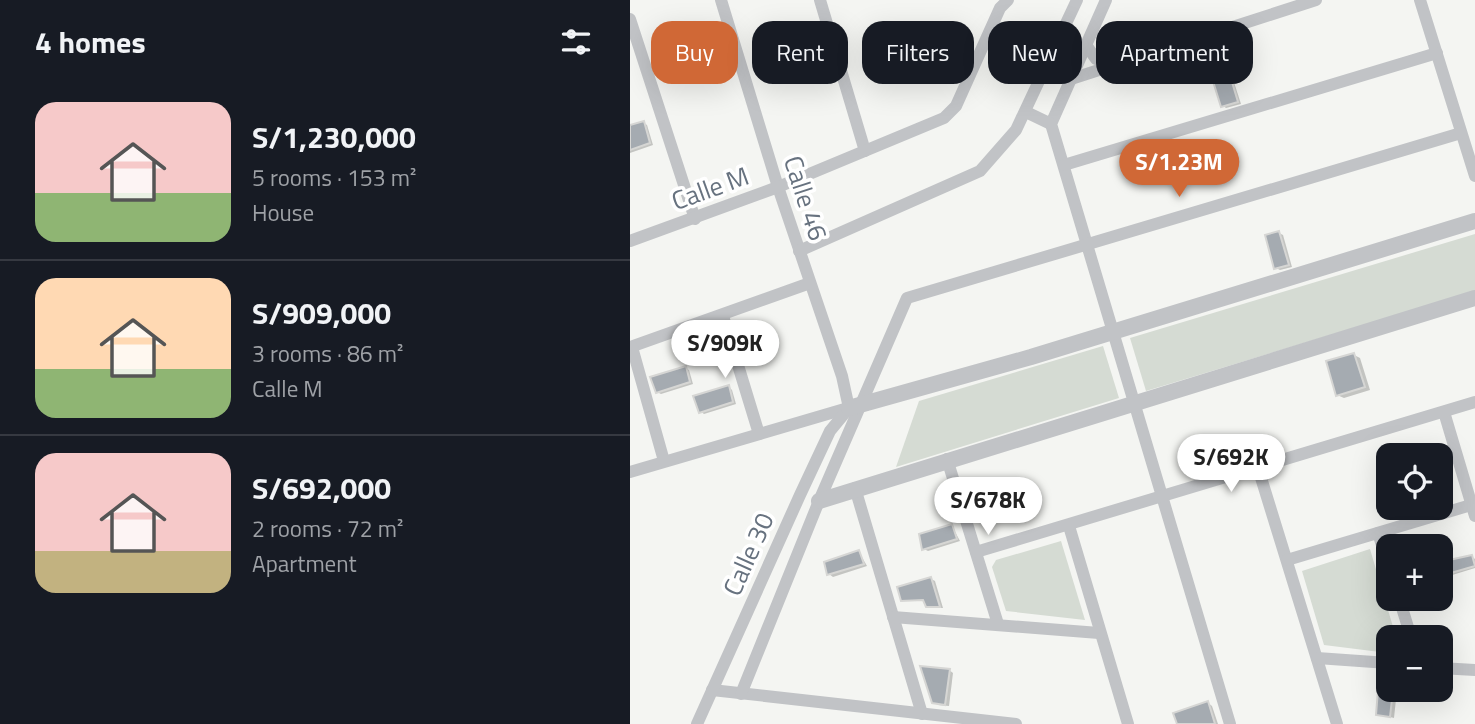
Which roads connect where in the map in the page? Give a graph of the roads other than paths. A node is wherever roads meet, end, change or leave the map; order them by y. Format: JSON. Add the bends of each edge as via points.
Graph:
{"nodes":[{"id":1,"x":721,"y":0,"type":"edge"},
{"id":2,"x":1008,"y":0,"type":"edge"},
{"id":3,"x":1077,"y":0,"type":"edge"},
{"id":4,"x":1106,"y":0,"type":"edge"},
{"id":5,"x":1316,"y":0,"type":"edge"},
{"id":6,"x":1420,"y":0,"type":"edge"},
{"id":7,"x":824,"y":3,"type":"edge"},
{"id":8,"x":630,"y":19,"type":"edge"},
{"id":9,"x":1250,"y":21,"type":"edge"},
{"id":10,"x":1086,"y":45,"type":"junction"},
{"id":11,"x":1437,"y":53,"type":"junction"},
{"id":12,"x":1082,"y":54,"type":"edge"},
{"id":13,"x":1096,"y":59,"type":"edge"},
{"id":14,"x":1069,"y":84,"type":"edge"},
{"id":15,"x":1026,"y":112,"type":"junction"},
{"id":16,"x":1051,"y":124,"type":"junction"},
{"id":17,"x":1461,"y":133,"type":"junction"},
{"id":18,"x":865,"y":151,"type":"junction"},
{"id":19,"x":1064,"y":165,"type":"junction"},
{"id":20,"x":1475,"y":176,"type":"edge"},
{"id":21,"x":778,"y":187,"type":"junction"},
{"id":22,"x":695,"y":219,"type":"junction"},
{"id":23,"x":1475,"y":221,"type":"edge"},
{"id":24,"x":630,"y":241,"type":"edge"},
{"id":25,"x":1087,"y":246,"type":"junction"},
{"id":26,"x":799,"y":251,"type":"junction"},
{"id":27,"x":810,"y":283,"type":"junction"},
{"id":28,"x":1475,"y":298,"type":"edge"},
{"id":29,"x":723,"y":316,"type":"junction"},
{"id":30,"x":1114,"y":331,"type":"junction"},
{"id":31,"x":631,"y":347,"type":"edge"},
{"id":32,"x":1135,"y":402,"type":"junction"},
{"id":33,"x":1475,"y":402,"type":"edge"},
{"id":34,"x":855,"y":407,"type":"junction"},
{"id":35,"x":1444,"y":411,"type":"junction"},
{"id":36,"x":759,"y":434,"type":"junction"},
{"id":37,"x":947,"y":459,"type":"junction"},
{"id":38,"x":664,"y":461,"type":"junction"},
{"id":39,"x":1258,"y":468,"type":"junction"},
{"id":40,"x":630,"y":472,"type":"edge"},
{"id":41,"x":855,"y":488,"type":"junction"},
{"id":42,"x":800,"y":495,"type":"junction"},
{"id":43,"x":1164,"y":497,"type":"junction"},
{"id":44,"x":820,"y":501,"type":"junction"},
{"id":45,"x":1473,"y":510,"type":"edge"},
{"id":46,"x":1069,"y":526,"type":"junction"},
{"id":47,"x":1378,"y":533,"type":"joint"},
{"id":48,"x":976,"y":552,"type":"junction"},
{"id":49,"x":1287,"y":560,"type":"junction"},
{"id":50,"x":893,"y":617,"type":"junction"},
{"id":51,"x":998,"y":624,"type":"junction"},
{"id":52,"x":1099,"y":633,"type":"junction"},
{"id":53,"x":1317,"y":658,"type":"junction"},
{"id":54,"x":1376,"y":662,"type":"edge"},
{"id":55,"x":1453,"y":669,"type":"edge"},
{"id":56,"x":1475,"y":670,"type":"edge"},
{"id":57,"x":712,"y":690,"type":"junction"},
{"id":58,"x":741,"y":694,"type":"junction"},
{"id":59,"x":922,"y":714,"type":"junction"},
{"id":60,"x":697,"y":724,"type":"edge"},
{"id":61,"x":1016,"y":724,"type":"edge"},
{"id":62,"x":1128,"y":724,"type":"edge"},
{"id":63,"x":1230,"y":724,"type":"edge"},
{"id":64,"x":1337,"y":724,"type":"edge"}],
"edges":[{"from":1,"to":21,"type":"street","name":"Calle 46"},
{"from":2,"to":18,"type":"street","name":"Calle M","via":[[1000,8],[956,106],[938,122]]},
{"from":3,"to":15,"type":"street"},
{"from":4,"to":10,"type":"street"},
{"from":5,"to":9,"type":"street"},
{"from":6,"to":11,"type":"street"},
{"from":7,"to":18,"type":"street"},
{"from":8,"to":22,"type":"street"},
{"from":10,"to":12,"type":"street"},
{"from":10,"to":13,"type":"street"},
{"from":11,"to":17,"type":"street"},
{"from":11,"to":19,"type":"street"},
{"from":14,"to":16,"type":"street"},
{"from":15,"to":16,"type":"street"},
{"from":15,"to":26,"type":"street","via":[[980,172]]},
{"from":16,"to":19,"type":"street"},
{"from":17,"to":20,"type":"street"},
{"from":17,"to":25,"type":"street"},
{"from":18,"to":21,"type":"street","name":"Calle M"},
{"from":19,"to":25,"type":"street"},
{"from":21,"to":22,"type":"street","name":"Calle M"},
{"from":21,"to":26,"type":"street","name":"Calle 46"},
{"from":22,"to":24,"type":"street","name":"Calle M"},
{"from":23,"to":30,"type":"street"},
{"from":25,"to":30,"type":"street"},
{"from":25,"to":34,"type":"street","via":[[907,298]]},
{"from":26,"to":27,"type":"street","name":"Calle 46"},
{"from":27,"to":29,"type":"street"},
{"from":27,"to":34,"type":"street","name":"Calle 46"},
{"from":28,"to":32,"type":"street"},
{"from":29,"to":31,"type":"street"},
{"from":29,"to":36,"type":"street"},
{"from":30,"to":32,"type":"street"},
{"from":30,"to":34,"type":"street"},
{"from":31,"to":38,"type":"street"},
{"from":32,"to":37,"type":"street"},
{"from":32,"to":43,"type":"street"},
{"from":33,"to":35,"type":"street"},
{"from":34,"to":36,"type":"street"},
{"from":34,"to":42,"type":"street","name":"Calle 30","via":[[830,432]]},
{"from":34,"to":44,"type":"street"},
{"from":35,"to":39,"type":"street"},
{"from":35,"to":45,"type":"street"},
{"from":36,"to":38,"type":"street"},
{"from":37,"to":41,"type":"street"},
{"from":37,"to":48,"type":"street"},
{"from":38,"to":40,"type":"street"},
{"from":39,"to":43,"type":"street"},
{"from":39,"to":49,"type":"street"},
{"from":41,"to":44,"type":"street"},
{"from":41,"to":50,"type":"street"},
{"from":42,"to":44,"type":"street"},
{"from":42,"to":57,"type":"street","name":"Calle 30"},
{"from":43,"to":46,"type":"street"},
{"from":43,"to":63,"type":"street"},
{"from":44,"to":58,"type":"street"},
{"from":45,"to":47,"type":"street"},
{"from":46,"to":48,"type":"street"},
{"from":46,"to":52,"type":"street"},
{"from":47,"to":49,"type":"street"},
{"from":48,"to":51,"type":"street"},
{"from":49,"to":53,"type":"street"},
{"from":50,"to":51,"type":"street"},
{"from":50,"to":59,"type":"street"},
{"from":51,"to":52,"type":"street"},
{"from":52,"to":62,"type":"street"},
{"from":53,"to":54,"type":"street"},
{"from":53,"to":64,"type":"street"},
{"from":55,"to":56,"type":"street"},
{"from":57,"to":58,"type":"street"},
{"from":57,"to":60,"type":"street","name":"Calle 30"},
{"from":58,"to":59,"type":"street"},
{"from":59,"to":61,"type":"street"}]}
